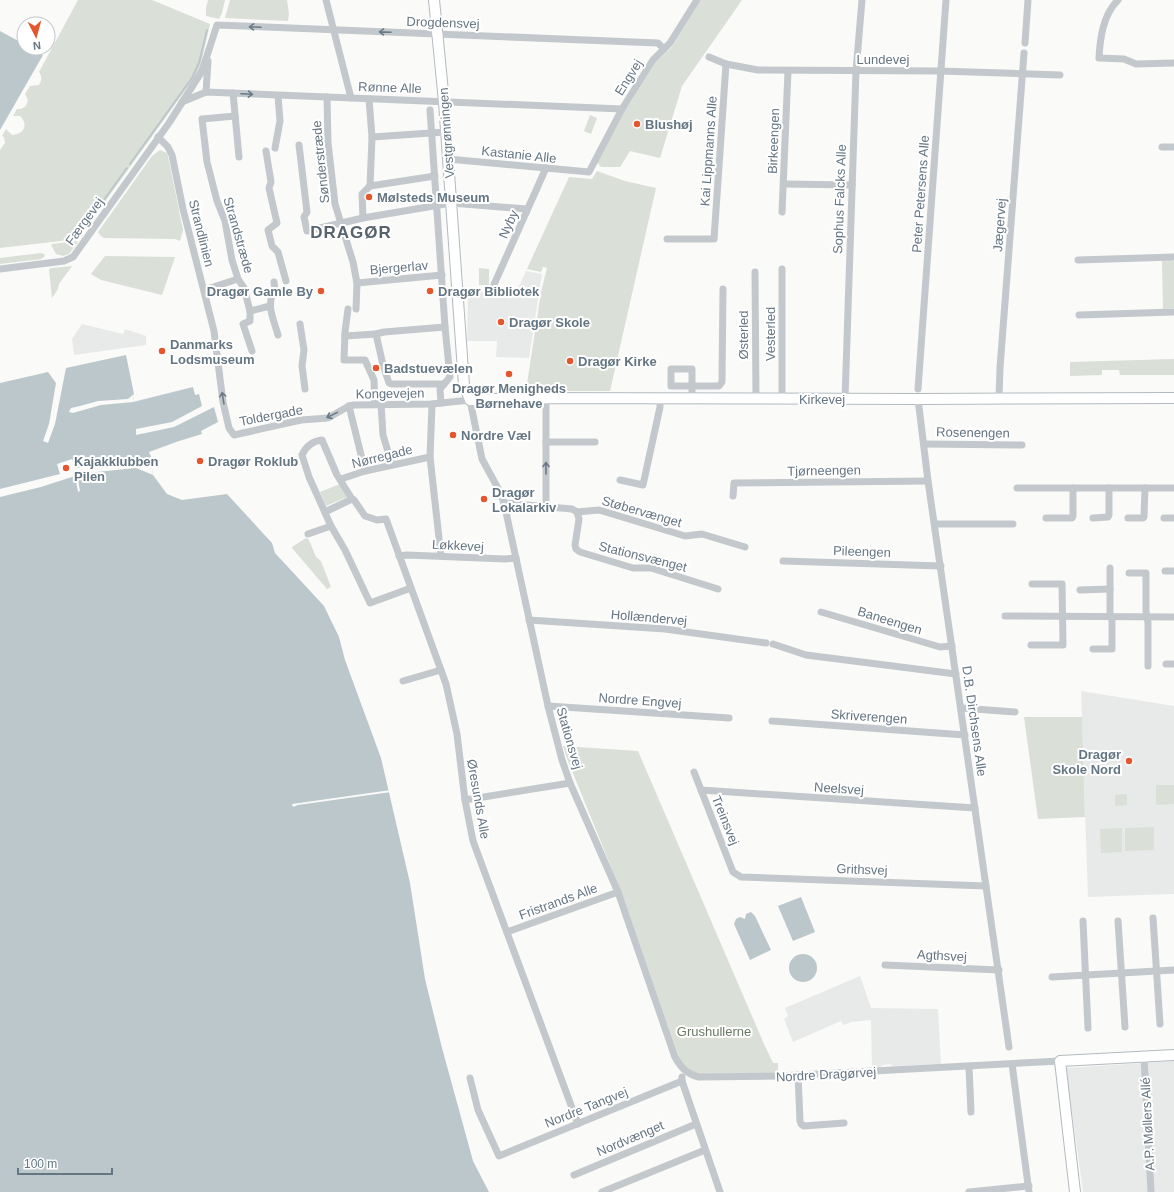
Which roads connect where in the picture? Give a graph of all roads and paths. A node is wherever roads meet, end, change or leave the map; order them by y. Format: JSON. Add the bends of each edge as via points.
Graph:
{"nodes":[{"id":1,"x":326,"y":0,"type":"edge"},
{"id":2,"x":434,"y":0,"type":"edge"},
{"id":3,"x":440,"y":0,"type":"edge"},
{"id":4,"x":697,"y":0,"type":"edge"},
{"id":5,"x":862,"y":0,"type":"edge"},
{"id":6,"x":946,"y":0,"type":"edge"},
{"id":7,"x":1028,"y":0,"type":"edge"},
{"id":8,"x":1118,"y":0,"type":"edge"},
{"id":9,"x":334,"y":30,"type":"junction"},
{"id":10,"x":438,"y":33,"type":"junction"},
{"id":11,"x":1025,"y":43,"type":"dead end"},
{"id":12,"x":664,"y":49,"type":"junction"},
{"id":13,"x":209,"y":53,"type":"junction"},
{"id":14,"x":1024,"y":54,"type":"dead end"},
{"id":15,"x":709,"y":57,"type":"dead end"},
{"id":16,"x":1174,"y":63,"type":"edge"},
{"id":17,"x":726,"y":64,"type":"junction"},
{"id":18,"x":788,"y":71,"type":"junction"},
{"id":19,"x":856,"y":71,"type":"junction"},
{"id":20,"x":940,"y":71,"type":"junction"},
{"id":21,"x":1022,"y":73,"type":"junction"},
{"id":22,"x":1060,"y":75,"type":"dead end"},
{"id":23,"x":206,"y":92,"type":"junction"},
{"id":24,"x":233,"y":93,"type":"junction"},
{"id":25,"x":278,"y":96,"type":"junction"},
{"id":26,"x":327,"y":97,"type":"junction"},
{"id":27,"x":351,"y":98,"type":"junction"},
{"id":28,"x":369,"y":99,"type":"junction"},
{"id":29,"x":182,"y":102,"type":"junction"},
{"id":30,"x":444,"y":102,"type":"junction"},
{"id":31,"x":622,"y":109,"type":"junction"},
{"id":32,"x":430,"y":110,"type":"dead end"},
{"id":33,"x":235,"y":116,"type":"junction"},
{"id":34,"x":446,"y":132,"type":"junction"},
{"id":35,"x":432,"y":133,"type":"junction"},
{"id":36,"x":158,"y":137,"type":"junction"},
{"id":37,"x":372,"y":137,"type":"junction"},
{"id":38,"x":299,"y":145,"type":"dead end"},
{"id":39,"x":1162,"y":147,"type":"dead end"},
{"id":40,"x":1174,"y":147,"type":"edge"},
{"id":41,"x":276,"y":148,"type":"dead end"},
{"id":42,"x":266,"y":151,"type":"dead end"},
{"id":43,"x":239,"y":157,"type":"dead end"},
{"id":44,"x":448,"y":159,"type":"junction"},
{"id":45,"x":546,"y":168,"type":"junction"},
{"id":46,"x":589,"y":172,"type":"joint"},
{"id":47,"x":435,"y":176,"type":"junction"},
{"id":48,"x":784,"y":184,"type":"junction"},
{"id":49,"x":852,"y":185,"type":"junction"},
{"id":50,"x":370,"y":186,"type":"junction"},
{"id":51,"x":450,"y":203,"type":"junction"},
{"id":52,"x":437,"y":205,"type":"junction"},
{"id":53,"x":527,"y":209,"type":"junction"},
{"id":54,"x":782,"y":212,"type":"dead end"},
{"id":55,"x":363,"y":218,"type":"junction"},
{"id":56,"x":341,"y":223,"type":"junction"},
{"id":57,"x":667,"y":239,"type":"dead end"},
{"id":58,"x":1174,"y":258,"type":"edge"},
{"id":59,"x":1078,"y":260,"type":"dead end"},
{"id":60,"x":0,"y":269,"type":"edge"},
{"id":61,"x":782,"y":269,"type":"dead end"},
{"id":62,"x":755,"y":272,"type":"dead end"},
{"id":63,"x":442,"y":275,"type":"junction"},
{"id":64,"x":238,"y":279,"type":"junction"},
{"id":65,"x":286,"y":281,"type":"dead end"},
{"id":66,"x":274,"y":282,"type":"dead end"},
{"id":67,"x":358,"y":283,"type":"junction"},
{"id":68,"x":492,"y":289,"type":"dead end"},
{"id":69,"x":723,"y":289,"type":"dead end"},
{"id":70,"x":204,"y":290,"type":"junction"},
{"id":71,"x":270,"y":306,"type":"junction"},
{"id":72,"x":348,"y":309,"type":"dead end"},
{"id":73,"x":356,"y":309,"type":"dead end"},
{"id":74,"x":250,"y":311,"type":"junction"},
{"id":75,"x":1174,"y":312,"type":"edge"},
{"id":76,"x":1078,"y":315,"type":"dead end"},
{"id":77,"x":300,"y":324,"type":"dead end"},
{"id":78,"x":445,"y":327,"type":"junction"},
{"id":79,"x":376,"y":334,"type":"junction"},
{"id":80,"x":278,"y":335,"type":"dead end"},
{"id":81,"x":345,"y":336,"type":"junction"},
{"id":82,"x":252,"y":351,"type":"dead end"},
{"id":83,"x":444,"y":384,"type":"junction"},
{"id":84,"x":305,"y":389,"type":"dead end"},
{"id":85,"x":918,"y":394,"type":"junction"},
{"id":86,"x":546,"y":398,"type":"junction"},
{"id":87,"x":692,"y":398,"type":"junction"},
{"id":88,"x":999,"y":398,"type":"junction"},
{"id":89,"x":1174,"y":398,"type":"edge"},
{"id":90,"x":660,"y":399,"type":"junction"},
{"id":91,"x":756,"y":399,"type":"junction"},
{"id":92,"x":782,"y":399,"type":"junction"},
{"id":93,"x":845,"y":399,"type":"junction"},
{"id":94,"x":470,"y":400,"type":"junction"},
{"id":95,"x":441,"y":403,"type":"junction"},
{"id":96,"x":378,"y":404,"type":"junction"},
{"id":97,"x":432,"y":404,"type":"junction"},
{"id":98,"x":349,"y":406,"type":"junction"},
{"id":99,"x":313,"y":419,"type":"joint"},
{"id":100,"x":234,"y":435,"type":"joint"},
{"id":101,"x":546,"y":442,"type":"junction"},
{"id":102,"x":595,"y":442,"type":"dead end"},
{"id":103,"x":924,"y":444,"type":"junction"},
{"id":104,"x":1022,"y":445,"type":"dead end"},
{"id":105,"x":430,"y":457,"type":"junction"},
{"id":106,"x":392,"y":465,"type":"junction"},
{"id":107,"x":365,"y":471,"type":"junction"},
{"id":108,"x":340,"y":479,"type":"junction"},
{"id":109,"x":620,"y":480,"type":"dead end"},
{"id":110,"x":928,"y":481,"type":"junction"},
{"id":111,"x":1017,"y":488,"type":"dead end"},
{"id":112,"x":1073,"y":488,"type":"junction"},
{"id":113,"x":1109,"y":488,"type":"junction"},
{"id":114,"x":1145,"y":488,"type":"junction"},
{"id":115,"x":1174,"y":488,"type":"edge"},
{"id":116,"x":733,"y":496,"type":"dead end"},
{"id":117,"x":352,"y":499,"type":"junction"},
{"id":118,"x":504,"y":504,"type":"junction"},
{"id":119,"x":546,"y":507,"type":"junction"},
{"id":120,"x":325,"y":512,"type":"junction"},
{"id":121,"x":578,"y":512,"type":"junction"},
{"id":122,"x":1046,"y":518,"type":"dead end"},
{"id":123,"x":1093,"y":518,"type":"dead end"},
{"id":124,"x":1128,"y":518,"type":"dead end"},
{"id":125,"x":1164,"y":518,"type":"dead end"},
{"id":126,"x":1174,"y":518,"type":"edge"},
{"id":127,"x":935,"y":524,"type":"junction"},
{"id":128,"x":1013,"y":524,"type":"dead end"},
{"id":129,"x":330,"y":526,"type":"junction"},
{"id":130,"x":308,"y":534,"type":"dead end"},
{"id":131,"x":746,"y":547,"type":"dead end"},
{"id":132,"x":399,"y":556,"type":"junction"},
{"id":133,"x":441,"y":556,"type":"junction"},
{"id":134,"x":516,"y":558,"type":"junction"},
{"id":135,"x":783,"y":561,"type":"dead end"},
{"id":136,"x":941,"y":566,"type":"junction"},
{"id":137,"x":1110,"y":568,"type":"dead end"},
{"id":138,"x":1165,"y":571,"type":"dead end"},
{"id":139,"x":1174,"y":571,"type":"edge"},
{"id":140,"x":1129,"y":573,"type":"dead end"},
{"id":141,"x":1032,"y":584,"type":"dead end"},
{"id":142,"x":411,"y":588,"type":"junction"},
{"id":143,"x":718,"y":589,"type":"dead end"},
{"id":144,"x":1110,"y":589,"type":"junction"},
{"id":145,"x":1080,"y":590,"type":"dead end"},
{"id":146,"x":821,"y":612,"type":"dead end"},
{"id":147,"x":1005,"y":616,"type":"dead end"},
{"id":148,"x":1063,"y":616,"type":"junction"},
{"id":149,"x":1111,"y":616,"type":"junction"},
{"id":150,"x":1147,"y":617,"type":"junction"},
{"id":151,"x":1174,"y":617,"type":"edge"},
{"id":152,"x":529,"y":620,"type":"junction"},
{"id":153,"x":1031,"y":645,"type":"dead end"},
{"id":154,"x":952,"y":646,"type":"junction"},
{"id":155,"x":1094,"y":649,"type":"dead end"},
{"id":156,"x":1166,"y":664,"type":"dead end"},
{"id":157,"x":1174,"y":664,"type":"edge"},
{"id":158,"x":1148,"y":666,"type":"dead end"},
{"id":159,"x":441,"y":670,"type":"junction"},
{"id":160,"x":956,"y":674,"type":"junction"},
{"id":161,"x":403,"y":680,"type":"dead end"},
{"id":162,"x":548,"y":706,"type":"junction"},
{"id":163,"x":961,"y":708,"type":"junction"},
{"id":164,"x":1015,"y":712,"type":"dead end"},
{"id":165,"x":729,"y":718,"type":"dead end"},
{"id":166,"x":772,"y":721,"type":"dead end"},
{"id":167,"x":965,"y":735,"type":"junction"},
{"id":168,"x":694,"y":772,"type":"dead end"},
{"id":169,"x":570,"y":783,"type":"junction"},
{"id":170,"x":701,"y":790,"type":"junction"},
{"id":171,"x":465,"y":800,"type":"junction"},
{"id":172,"x":975,"y":808,"type":"junction"},
{"id":173,"x":736,"y":875,"type":"joint"},
{"id":174,"x":986,"y":886,"type":"junction"},
{"id":175,"x":618,"y":892,"type":"junction"},
{"id":176,"x":1153,"y":918,"type":"dead end"},
{"id":177,"x":1083,"y":921,"type":"dead end"},
{"id":178,"x":1118,"y":921,"type":"dead end"},
{"id":179,"x":507,"y":932,"type":"junction"},
{"id":180,"x":885,"y":965,"type":"dead end"},
{"id":181,"x":998,"y":970,"type":"junction"},
{"id":182,"x":1174,"y":970,"type":"edge"},
{"id":183,"x":1156,"y":971,"type":"junction"},
{"id":184,"x":1122,"y":973,"type":"junction"},
{"id":185,"x":1086,"y":975,"type":"junction"},
{"id":186,"x":1052,"y":977,"type":"dead end"},
{"id":187,"x":1160,"y":1024,"type":"dead end"},
{"id":188,"x":1125,"y":1027,"type":"dead end"},
{"id":189,"x":1088,"y":1028,"type":"dead end"},
{"id":190,"x":1009,"y":1046,"type":"dead end"},
{"id":191,"x":1174,"y":1055,"type":"edge"},
{"id":192,"x":1144,"y":1056,"type":"junction"},
{"id":193,"x":1060,"y":1061,"type":"junction"},
{"id":194,"x":1012,"y":1064,"type":"junction"},
{"id":195,"x":969,"y":1066,"type":"junction"},
{"id":196,"x":685,"y":1071,"type":"junction"},
{"id":197,"x":798,"y":1075,"type":"junction"},
{"id":198,"x":470,"y":1078,"type":"dead end"},
{"id":199,"x":682,"y":1081,"type":"junction"},
{"id":200,"x":971,"y":1112,"type":"dead end"},
{"id":201,"x":578,"y":1124,"type":"junction"},
{"id":202,"x":696,"y":1124,"type":"junction"},
{"id":203,"x":844,"y":1124,"type":"dead end"},
{"id":204,"x":705,"y":1150,"type":"junction"},
{"id":205,"x":574,"y":1175,"type":"dead end"},
{"id":206,"x":1029,"y":1189,"type":"edge"},
{"id":207,"x":602,"y":1192,"type":"edge"},
{"id":208,"x":720,"y":1192,"type":"edge"},
{"id":209,"x":969,"y":1192,"type":"edge"},
{"id":210,"x":1076,"y":1192,"type":"edge"},
{"id":211,"x":1151,"y":1192,"type":"edge"}],
"edges":[{"from":1,"to":9,"type":"street"},
{"from":2,"to":10,"type":"main road","name":"Vestgrønningen"},
{"from":3,"to":10,"type":"main road","name":"Vestgrønningen"},
{"from":4,"to":12,"type":"street","name":"Engvej"},
{"from":5,"to":19,"type":"street","name":"Sophus Falcks Alle"},
{"from":6,"to":20,"type":"street","name":"Peter Petersens Alle"},
{"from":7,"to":11,"type":"street"},
{"from":8,"to":16,"type":"street","via":[[1101,32],[1099,58],[1124,59],[1136,64]]},
{"from":10,"to":9,"type":"street","name":"Drogdensvej","one_way":true},
{"from":9,"to":13,"type":"street","name":"Drogdensvej","one_way":true,"via":[[217,25]]},
{"from":9,"to":27,"type":"street"},
{"from":10,"to":12,"type":"street","name":"Drogdensvej","via":[[658,43]]},
{"from":10,"to":30,"type":"main road","name":"Vestgrønningen"},
{"from":12,"to":31,"type":"street","name":"Engvej","via":[[653,60]]},
{"from":13,"to":23,"type":"street"},
{"from":13,"to":29,"type":"street","via":[[202,72]]},
{"from":14,"to":21,"type":"street","name":"Jægervej"},
{"from":15,"to":17,"type":"street","name":"Lundevej"},
{"from":17,"to":18,"type":"street","name":"Lundevej","via":[[758,70]]},
{"from":17,"to":57,"type":"street","name":"Kai Lippmanns Alle","via":[[714,239]]},
{"from":18,"to":19,"type":"street","name":"Lundevej"},
{"from":18,"to":48,"type":"street","name":"Birkeengen"},
{"from":19,"to":20,"type":"street","name":"Lundevej"},
{"from":19,"to":49,"type":"street","name":"Sophus Falcks Alle"},
{"from":20,"to":21,"type":"street","name":"Lundevej"},
{"from":20,"to":85,"type":"street","name":"Peter Petersens Alle"},
{"from":21,"to":22,"type":"street","name":"Lundevej"},
{"from":21,"to":88,"type":"street","name":"Jægervej"},
{"from":23,"to":24,"type":"street","name":"Rønne Alle"},
{"from":23,"to":29,"type":"street","name":"Rønne Alle"},
{"from":24,"to":25,"type":"street","name":"Rønne Alle","one_way":true},
{"from":24,"to":33,"type":"street"},
{"from":25,"to":26,"type":"street","name":"Rønne Alle"},
{"from":25,"to":41,"type":"street","via":[[280,121]]},
{"from":26,"to":27,"type":"street","name":"Rønne Alle"},
{"from":26,"to":56,"type":"street","name":"Sønderstræde","via":[[331,175]]},
{"from":27,"to":28,"type":"street","name":"Rønne Alle"},
{"from":28,"to":30,"type":"street","name":"Rønne Alle"},
{"from":28,"to":37,"type":"street"},
{"from":29,"to":36,"type":"street"},
{"from":30,"to":31,"type":"street","name":"Rønne Alle"},
{"from":30,"to":34,"type":"main road","name":"Vestgrønningen"},
{"from":31,"to":46,"type":"street","name":"Engvej"},
{"from":32,"to":35,"type":"street","name":"Vestgrønningen"},
{"from":33,"to":43,"type":"street"},
{"from":33,"to":64,"type":"street","name":"Strandstræde","via":[[202,119],[207,162],[225,221],[228,246]]},
{"from":34,"to":35,"type":"street"},
{"from":34,"to":44,"type":"main road","name":"Vestgrønningen"},
{"from":35,"to":37,"type":"street"},
{"from":35,"to":47,"type":"street","name":"Vestgrønningen"},
{"from":36,"to":60,"type":"street","name":"Færgevej","via":[[73,257],[64,262]]},
{"from":36,"to":70,"type":"street","name":"Strandlinien","via":[[172,155]]},
{"from":37,"to":50,"type":"street"},
{"from":38,"to":56,"type":"street","via":[[307,230]]},
{"from":39,"to":40,"type":"street"},
{"from":42,"to":65,"type":"street","via":[[271,182],[269,188],[277,223],[268,230],[272,246],[278,252]]},
{"from":44,"to":45,"type":"street","name":"Kastanie Alle"},
{"from":44,"to":51,"type":"main road","name":"Vestgrønningen"},
{"from":45,"to":46,"type":"street","name":"Kastanie Alle"},
{"from":45,"to":53,"type":"street","name":"Nyby"},
{"from":47,"to":50,"type":"street"},
{"from":47,"to":52,"type":"street","name":"Vestgrønningen"},
{"from":48,"to":49,"type":"street"},
{"from":48,"to":54,"type":"street","name":"Birkeengen"},
{"from":49,"to":93,"type":"street","name":"Sophus Falcks Alle"},
{"from":50,"to":55,"type":"street","via":[[362,194]]},
{"from":51,"to":52,"type":"street"},
{"from":51,"to":53,"type":"street"},
{"from":51,"to":94,"type":"main road","name":"Vestgrønningen","via":[[464,384]]},
{"from":52,"to":55,"type":"street"},
{"from":52,"to":63,"type":"street","name":"Vestgrønningen"},
{"from":53,"to":68,"type":"street","name":"Nyby"},
{"from":55,"to":56,"type":"street"},
{"from":56,"to":67,"type":"street","name":"Sønderstræde"},
{"from":58,"to":59,"type":"street"},
{"from":61,"to":92,"type":"street","name":"Vesterled"},
{"from":62,"to":91,"type":"street","name":"Østerled"},
{"from":63,"to":67,"type":"street","name":"Bjergerlav"},
{"from":63,"to":78,"type":"street","name":"Vestgrønningen"},
{"from":64,"to":70,"type":"street"},
{"from":64,"to":74,"type":"street","name":"Strandstræde","via":[[244,288]]},
{"from":66,"to":71,"type":"street","via":[[275,290],[271,296]]},
{"from":67,"to":73,"type":"street","name":"Sønderstræde"},
{"from":69,"to":87,"type":"street","via":[[722,382],[719,386],[692,386]]},
{"from":100,"to":70,"type":"street","name":"Strandlinien","one_way":true,"via":[[229,428],[223,402],[214,331]]},
{"from":71,"to":74,"type":"street"},
{"from":71,"to":80,"type":"street"},
{"from":72,"to":81,"type":"street"},
{"from":74,"to":82,"type":"street","via":[[250,321],[243,324]]},
{"from":75,"to":76,"type":"street"},
{"from":77,"to":84,"type":"street"},
{"from":78,"to":79,"type":"street"},
{"from":78,"to":83,"type":"street","name":"Vestgrønningen","via":[[450,377]]},
{"from":79,"to":81,"type":"street"},
{"from":79,"to":83,"type":"street","via":[[389,383]]},
{"from":81,"to":96,"type":"street","via":[[344,360],[365,360],[374,380]]},
{"from":83,"to":95,"type":"street","name":"Vestgrønningen","via":[[440,389]]},
{"from":85,"to":88,"type":"main road","name":"Kirkevej"},
{"from":85,"to":93,"type":"main road","name":"Kirkevej"},
{"from":85,"to":103,"type":"street","name":"D.B. Dirchsens Alle"},
{"from":86,"to":90,"type":"main road","name":"Kirkevej"},
{"from":86,"to":94,"type":"main road","name":"Kirkevej"},
{"from":86,"to":101,"type":"street"},
{"from":87,"to":90,"type":"main road","name":"Kirkevej"},
{"from":87,"to":91,"type":"main road","name":"Kirkevej"},
{"from":88,"to":89,"type":"main road","name":"Kirkevej"},
{"from":90,"to":109,"type":"street","via":[[643,485]]},
{"from":91,"to":92,"type":"main road","name":"Kirkevej"},
{"from":92,"to":93,"type":"main road","name":"Kirkevej"},
{"from":94,"to":95,"type":"street","name":"Kongevejen"},
{"from":94,"to":118,"type":"street","name":"Stationsvej","via":[[482,459]]},
{"from":95,"to":97,"type":"street","name":"Kongevejen"},
{"from":96,"to":97,"type":"street","name":"Kongevejen"},
{"from":96,"to":98,"type":"street","name":"Kongevejen"},
{"from":96,"to":106,"type":"street","via":[[383,435]]},
{"from":97,"to":105,"type":"street"},
{"from":98,"to":99,"type":"street","name":"Kongevejen","one_way":true,"via":[[328,418]]},
{"from":98,"to":107,"type":"street"},
{"from":99,"to":100,"type":"street","name":"Toldergade","via":[[272,425]]},
{"from":101,"to":102,"type":"street"},
{"from":119,"to":101,"type":"street","one_way":true},
{"from":103,"to":104,"type":"street","name":"Rosenengen"},
{"from":103,"to":110,"type":"street","name":"D.B. Dirchsens Alle"},
{"from":105,"to":106,"type":"street","name":"Nørregade"},
{"from":105,"to":133,"type":"street"},
{"from":106,"to":107,"type":"street","name":"Nørregade"},
{"from":107,"to":108,"type":"street","name":"Nørregade"},
{"from":108,"to":117,"type":"street"},
{"from":108,"to":120,"type":"street","via":[[322,440],[308,446],[302,455]]},
{"from":110,"to":116,"type":"street","name":"Tjørneengen","via":[[734,483]]},
{"from":110,"to":127,"type":"street","name":"D.B. Dirchsens Alle"},
{"from":111,"to":112,"type":"street"},
{"from":112,"to":113,"type":"street"},
{"from":112,"to":122,"type":"street","via":[[1072,518]]},
{"from":113,"to":114,"type":"street"},
{"from":113,"to":123,"type":"street","via":[[1108,518]]},
{"from":114,"to":115,"type":"street"},
{"from":114,"to":124,"type":"street","via":[[1144,517]]},
{"from":117,"to":120,"type":"street"},
{"from":117,"to":132,"type":"street","name":"Øresunds Alle","via":[[365,516],[377,520],[386,519]]},
{"from":118,"to":119,"type":"street","name":"Støbervænget"},
{"from":118,"to":134,"type":"street","name":"Stationsvej"},
{"from":119,"to":121,"type":"street","name":"Støbervænget","via":[[572,509]]},
{"from":120,"to":129,"type":"street"},
{"from":121,"to":131,"type":"street","name":"Støbervænget","via":[[599,510],[684,536],[702,534]]},
{"from":121,"to":143,"type":"street","name":"Stationsvænget","via":[[575,545],[580,552],[632,568],[651,568]]},
{"from":125,"to":126,"type":"street"},
{"from":127,"to":128,"type":"street"},
{"from":127,"to":136,"type":"street","name":"D.B. Dirchsens Alle"},
{"from":129,"to":130,"type":"street"},
{"from":129,"to":142,"type":"street","via":[[345,550],[370,603]]},
{"from":132,"to":133,"type":"street","name":"Løkkevej"},
{"from":132,"to":142,"type":"street","name":"Øresunds Alle"},
{"from":133,"to":134,"type":"street","name":"Løkkevej"},
{"from":134,"to":152,"type":"street","name":"Stationsvej"},
{"from":135,"to":136,"type":"street","name":"Pileengen"},
{"from":136,"to":154,"type":"street","name":"D.B. Dirchsens Alle"},
{"from":137,"to":144,"type":"street"},
{"from":138,"to":139,"type":"street"},
{"from":140,"to":150,"type":"street","via":[[1146,573]]},
{"from":141,"to":148,"type":"street","via":[[1062,584]]},
{"from":142,"to":159,"type":"street","name":"Øresunds Alle"},
{"from":144,"to":145,"type":"street"},
{"from":144,"to":149,"type":"street"},
{"from":146,"to":154,"type":"street","name":"Baneengen","via":[[940,647]]},
{"from":147,"to":148,"type":"street"},
{"from":148,"to":149,"type":"street"},
{"from":148,"to":153,"type":"street","via":[[1064,645]]},
{"from":149,"to":150,"type":"street"},
{"from":149,"to":155,"type":"street","via":[[1112,649]]},
{"from":150,"to":151,"type":"street"},
{"from":150,"to":158,"type":"street"},
{"from":152,"to":160,"type":"street","name":"Hollændervej","via":[[665,629],[770,644],[806,655]]},
{"from":152,"to":162,"type":"street","name":"Stationsvej"},
{"from":154,"to":160,"type":"street","name":"D.B. Dirchsens Alle"},
{"from":156,"to":157,"type":"street"},
{"from":159,"to":161,"type":"street"},
{"from":159,"to":171,"type":"street","name":"Øresunds Alle","via":[[457,734]]},
{"from":160,"to":163,"type":"street","name":"D.B. Dirchsens Alle"},
{"from":162,"to":165,"type":"street","name":"Nordre Engvej"},
{"from":162,"to":169,"type":"street","name":"Stationsvej"},
{"from":163,"to":164,"type":"street"},
{"from":163,"to":167,"type":"street","name":"D.B. Dirchsens Alle"},
{"from":166,"to":167,"type":"street","name":"Skriverengen"},
{"from":167,"to":172,"type":"street","name":"D.B. Dirchsens Alle"},
{"from":168,"to":170,"type":"street","name":"Treinsvej"},
{"from":169,"to":171,"type":"street"},
{"from":169,"to":175,"type":"street","name":"Stationsvej"},
{"from":170,"to":172,"type":"street","name":"Neelsvej"},
{"from":170,"to":173,"type":"street","name":"Treinsvej"},
{"from":171,"to":179,"type":"street","name":"Øresunds Alle","via":[[473,841]]},
{"from":172,"to":174,"type":"street","name":"D.B. Dirchsens Alle"},
{"from":173,"to":174,"type":"street","name":"Grithsvej"},
{"from":174,"to":181,"type":"street","name":"D.B. Dirchsens Alle"},
{"from":175,"to":179,"type":"street","name":"Fristrands Alle"},
{"from":175,"to":196,"type":"street","name":"Stationsvej","via":[[675,1057]]},
{"from":176,"to":183,"type":"street"},
{"from":177,"to":185,"type":"street"},
{"from":178,"to":184,"type":"street"},
{"from":179,"to":201,"type":"street","name":"Øresunds Alle"},
{"from":180,"to":181,"type":"street","name":"Agthsvej"},
{"from":181,"to":190,"type":"street","name":"D.B. Dirchsens Alle"},
{"from":182,"to":183,"type":"street"},
{"from":183,"to":184,"type":"street"},
{"from":183,"to":187,"type":"street"},
{"from":184,"to":185,"type":"street"},
{"from":184,"to":188,"type":"street"},
{"from":185,"to":186,"type":"street"},
{"from":185,"to":189,"type":"street"},
{"from":191,"to":192,"type":"main road","name":"Nordre Dragørvej"},
{"from":192,"to":193,"type":"main road","name":"Nordre Dragørvej"},
{"from":192,"to":211,"type":"street","name":"A.P. Møllers Allé"},
{"from":193,"to":194,"type":"street","name":"Nordre Dragørvej"},
{"from":193,"to":210,"type":"main road"},
{"from":194,"to":195,"type":"street","name":"Nordre Dragørvej"},
{"from":194,"to":206,"type":"street"},
{"from":195,"to":197,"type":"street","name":"Nordre Dragørvej"},
{"from":195,"to":200,"type":"street"},
{"from":196,"to":197,"type":"street","name":"Nordre Dragørvej","via":[[704,1077]]},
{"from":196,"to":199,"type":"street"},
{"from":197,"to":203,"type":"street","via":[[801,1124]]},
{"from":198,"to":201,"type":"street","name":"Nordre Tangvej","via":[[478,1110],[499,1156]]},
{"from":199,"to":201,"type":"street","name":"Nordre Tangvej"},
{"from":199,"to":202,"type":"street"},
{"from":202,"to":204,"type":"street"},
{"from":202,"to":205,"type":"street","name":"Nordvænget"},
{"from":204,"to":207,"type":"street"},
{"from":204,"to":208,"type":"street"},
{"from":206,"to":209,"type":"street"}]}
